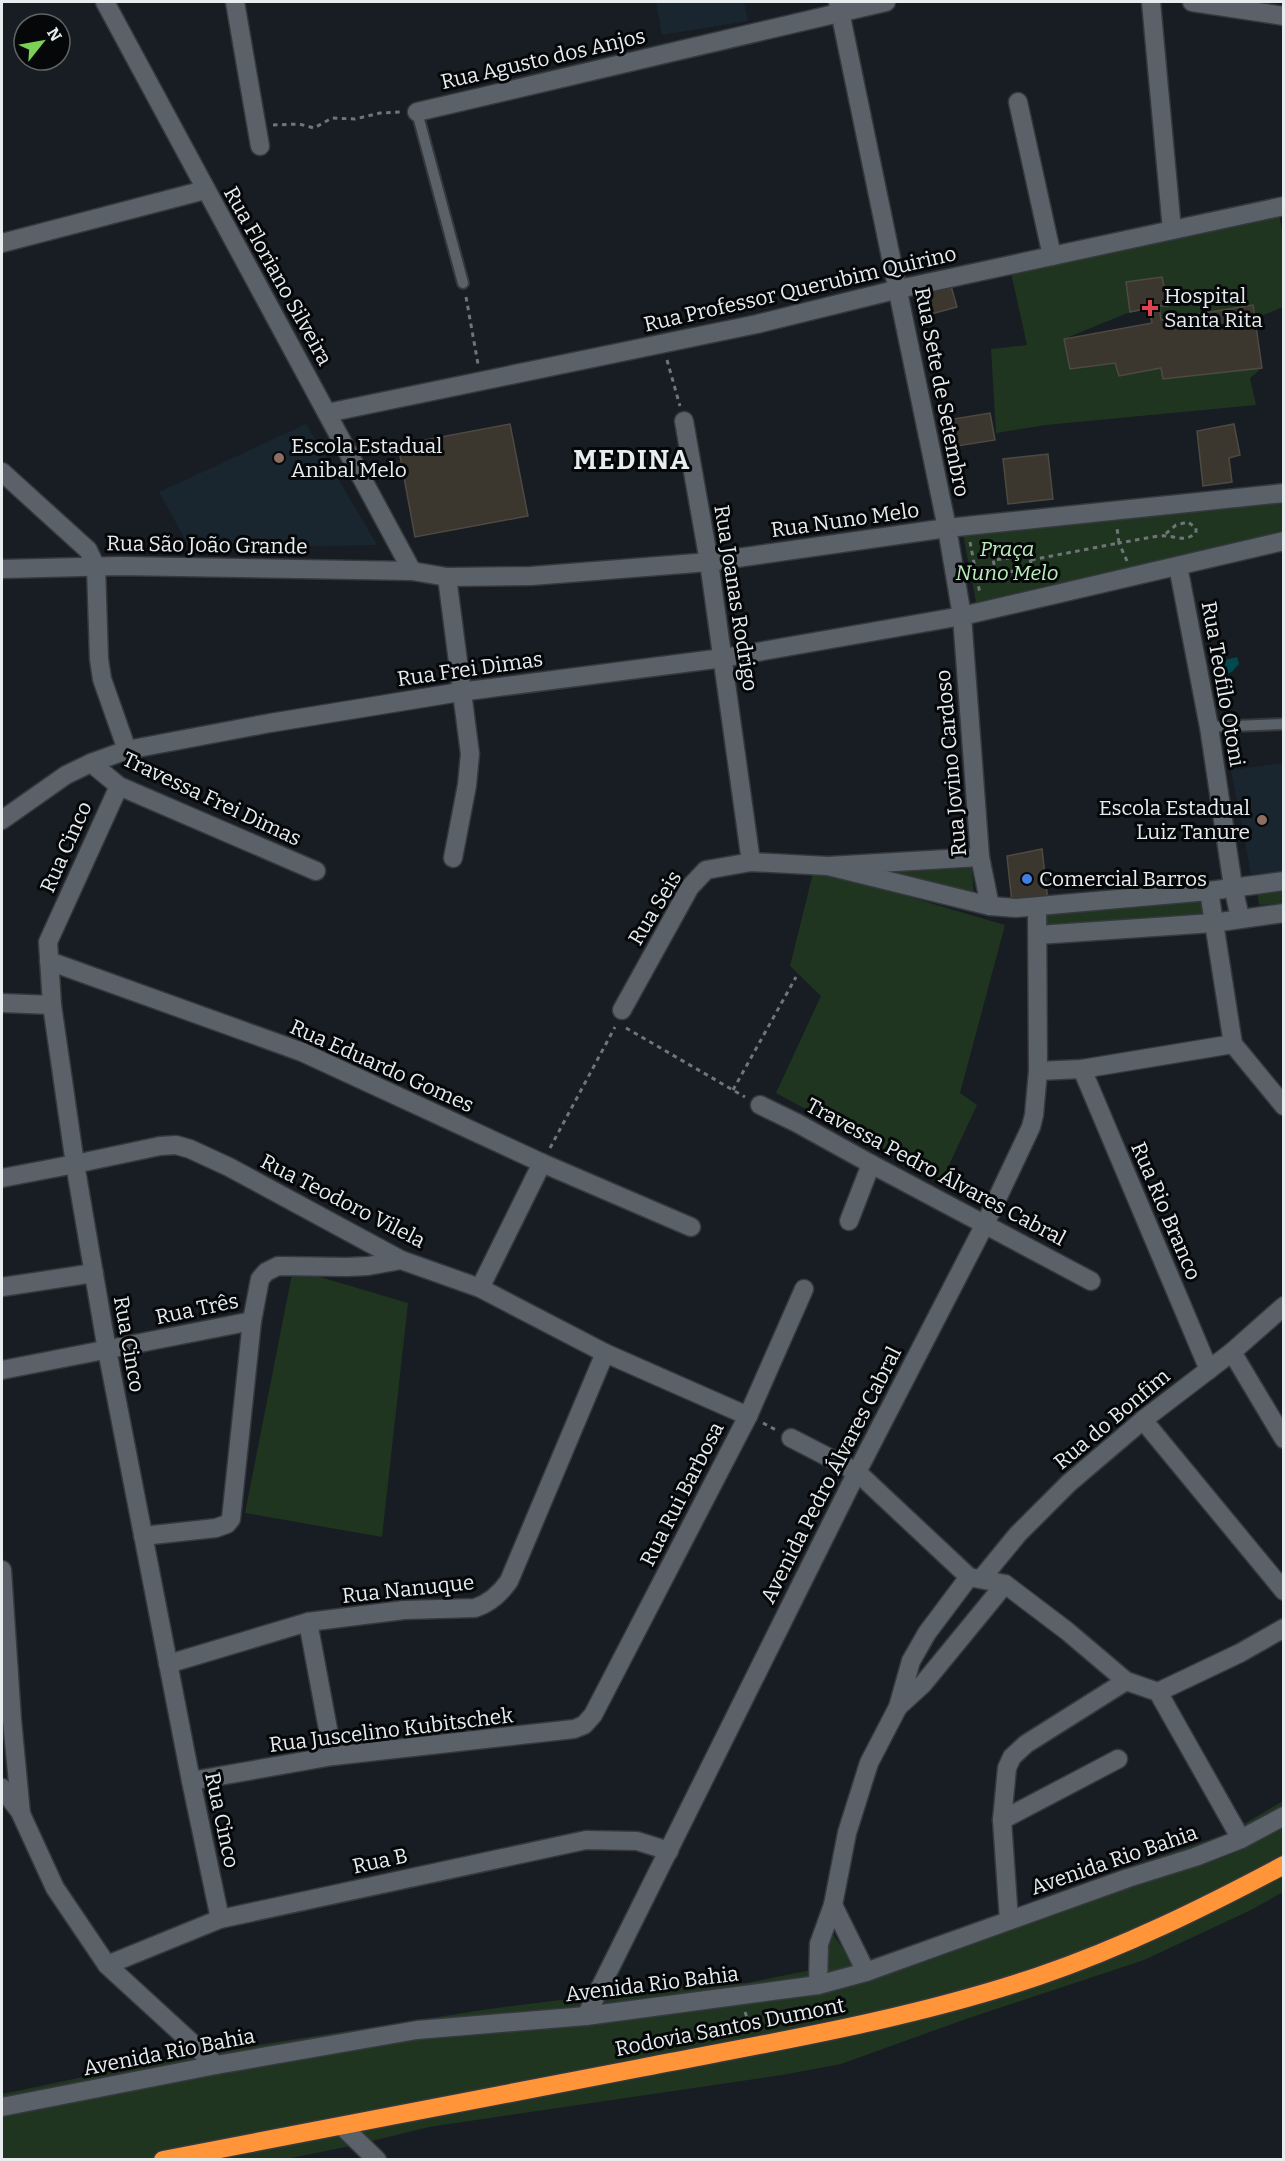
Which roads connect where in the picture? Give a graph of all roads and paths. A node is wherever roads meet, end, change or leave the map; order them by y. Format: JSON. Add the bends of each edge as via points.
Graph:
{"nodes":[{"id":1,"x":105,"y":2,"type":"edge"},
{"id":2,"x":235,"y":2,"type":"edge"},
{"id":3,"x":886,"y":2,"type":"edge"},
{"id":4,"x":1151,"y":2,"type":"edge"},
{"id":5,"x":1192,"y":2,"type":"edge"},
{"id":6,"x":839,"y":7,"type":"edge"},
{"id":7,"x":1284,"y":16,"type":"edge"},
{"id":8,"x":1018,"y":102,"type":"dead end"},
{"id":9,"x":417,"y":112,"type":"junction"},
{"id":10,"x":257,"y":137,"type":"joint"},
{"id":11,"x":205,"y":190,"type":"junction"},
{"id":12,"x":1284,"y":206,"type":"edge"},
{"id":13,"x":1172,"y":230,"type":"junction"},
{"id":14,"x":2,"y":243,"type":"edge"},
{"id":15,"x":1052,"y":255,"type":"junction"},
{"id":16,"x":463,"y":283,"type":"joint"},
{"id":17,"x":899,"y":289,"type":"junction"},
{"id":18,"x":663,"y":344,"type":"junction"},
{"id":19,"x":482,"y":381,"type":"junction"},
{"id":20,"x":327,"y":413,"type":"junction"},
{"id":21,"x":684,"y":421,"type":"joint"},
{"id":22,"x":2,"y":472,"type":"edge"},
{"id":23,"x":1284,"y":493,"type":"edge"},
{"id":24,"x":1115,"y":519,"type":"dead end"},
{"id":25,"x":947,"y":528,"type":"junction"},
{"id":26,"x":1163,"y":536,"type":"junction"},
{"id":27,"x":978,"y":538,"type":"dead end"},
{"id":28,"x":1284,"y":541,"type":"edge"},
{"id":29,"x":1119,"y":543,"type":"junction"},
{"id":30,"x":1009,"y":558,"type":"junction"},
{"id":31,"x":1031,"y":560,"type":"junction"},
{"id":32,"x":709,"y":562,"type":"junction"},
{"id":33,"x":1128,"y":563,"type":"dead end"},
{"id":34,"x":1178,"y":566,"type":"junction"},
{"id":35,"x":96,"y":567,"type":"junction"},
{"id":36,"x":2,"y":569,"type":"edge"},
{"id":37,"x":412,"y":571,"type":"junction"},
{"id":38,"x":447,"y":577,"type":"junction"},
{"id":39,"x":962,"y":616,"type":"junction"},
{"id":40,"x":723,"y":658,"type":"junction"},
{"id":41,"x":460,"y":692,"type":"junction"},
{"id":42,"x":1284,"y":724,"type":"edge"},
{"id":43,"x":1209,"y":727,"type":"junction"},
{"id":44,"x":127,"y":750,"type":"junction"},
{"id":45,"x":91,"y":763,"type":"junction"},
{"id":46,"x":119,"y":786,"type":"junction"},
{"id":47,"x":2,"y":820,"type":"edge"},
{"id":48,"x":980,"y":857,"type":"junction"},
{"id":49,"x":453,"y":858,"type":"dead end"},
{"id":50,"x":751,"y":862,"type":"junction"},
{"id":51,"x":828,"y":866,"type":"junction"},
{"id":52,"x":316,"y":871,"type":"dead end"},
{"id":53,"x":1284,"y":882,"type":"edge"},
{"id":54,"x":1233,"y":886,"type":"junction"},
{"id":55,"x":1209,"y":891,"type":"junction"},
{"id":56,"x":990,"y":906,"type":"junction"},
{"id":57,"x":1037,"y":907,"type":"junction"},
{"id":58,"x":1284,"y":913,"type":"edge"},
{"id":59,"x":1240,"y":918,"type":"junction"},
{"id":60,"x":1213,"y":923,"type":"junction"},
{"id":61,"x":1038,"y":935,"type":"junction"},
{"id":62,"x":49,"y":961,"type":"junction"},
{"id":63,"x":796,"y":977,"type":"dead end"},
{"id":64,"x":2,"y":1003,"type":"edge"},
{"id":65,"x":52,"y":1005,"type":"junction"},
{"id":66,"x":620,"y":1016,"type":"junction"},
{"id":67,"x":1233,"y":1044,"type":"junction"},
{"id":68,"x":1082,"y":1069,"type":"junction"},
{"id":69,"x":1038,"y":1071,"type":"junction"},
{"id":70,"x":760,"y":1105,"type":"dead end"},
{"id":71,"x":1284,"y":1106,"type":"edge"},
{"id":72,"x":542,"y":1163,"type":"junction"},
{"id":73,"x":75,"y":1164,"type":"junction"},
{"id":74,"x":872,"y":1164,"type":"junction"},
{"id":75,"x":2,"y":1178,"type":"edge"},
{"id":76,"x":849,"y":1221,"type":"dead end"},
{"id":77,"x":985,"y":1224,"type":"junction"},
{"id":78,"x":691,"y":1227,"type":"dead end"},
{"id":79,"x":401,"y":1260,"type":"junction"},
{"id":80,"x":94,"y":1273,"type":"junction"},
{"id":81,"x":1091,"y":1281,"type":"dead end"},
{"id":82,"x":2,"y":1287,"type":"edge"},
{"id":83,"x":480,"y":1288,"type":"junction"},
{"id":84,"x":804,"y":1289,"type":"dead end"},
{"id":85,"x":1284,"y":1306,"type":"edge"},
{"id":86,"x":252,"y":1321,"type":"junction"},
{"id":87,"x":107,"y":1350,"type":"junction"},
{"id":88,"x":1232,"y":1352,"type":"junction"},
{"id":89,"x":605,"y":1353,"type":"junction"},
{"id":90,"x":2,"y":1370,"type":"edge"},
{"id":91,"x":1209,"y":1370,"type":"junction"},
{"id":92,"x":748,"y":1416,"type":"junction"},
{"id":93,"x":1143,"y":1420,"type":"junction"},
{"id":94,"x":791,"y":1438,"type":"joint"},
{"id":95,"x":1284,"y":1439,"type":"edge"},
{"id":96,"x":857,"y":1472,"type":"junction"},
{"id":97,"x":143,"y":1536,"type":"junction"},
{"id":98,"x":2,"y":1570,"type":"edge"},
{"id":99,"x":975,"y":1578,"type":"junction"},
{"id":100,"x":1005,"y":1584,"type":"junction"},
{"id":101,"x":1284,"y":1591,"type":"edge"},
{"id":102,"x":308,"y":1622,"type":"junction"},
{"id":103,"x":1284,"y":1628,"type":"edge"},
{"id":104,"x":4,"y":1634,"type":"edge"},
{"id":105,"x":168,"y":1664,"type":"junction"},
{"id":106,"x":1126,"y":1681,"type":"junction"},
{"id":107,"x":1158,"y":1692,"type":"junction"},
{"id":108,"x":2,"y":1700,"type":"edge"},
{"id":109,"x":898,"y":1707,"type":"junction"},
{"id":110,"x":593,"y":1715,"type":"joint"},
{"id":111,"x":12,"y":1720,"type":"junction"},
{"id":112,"x":333,"y":1756,"type":"junction"},
{"id":113,"x":1118,"y":1759,"type":"dead end"},
{"id":114,"x":191,"y":1781,"type":"junction"},
{"id":115,"x":2,"y":1788,"type":"edge"},
{"id":116,"x":21,"y":1814,"type":"junction"},
{"id":117,"x":1284,"y":1816,"type":"edge"},
{"id":118,"x":1002,"y":1821,"type":"junction"},
{"id":119,"x":1241,"y":1839,"type":"junction"},
{"id":120,"x":669,"y":1851,"type":"junction"},
{"id":121,"x":1284,"y":1865,"type":"edge"},
{"id":122,"x":832,"y":1905,"type":"junction"},
{"id":123,"x":220,"y":1919,"type":"junction"},
{"id":124,"x":1009,"y":1920,"type":"junction"},
{"id":125,"x":107,"y":1965,"type":"junction"},
{"id":126,"x":866,"y":1972,"type":"junction"},
{"id":127,"x":818,"y":1985,"type":"junction"},
{"id":128,"x":739,"y":1997,"type":"junction"},
{"id":129,"x":586,"y":2016,"type":"junction"},
{"id":130,"x":756,"y":2045,"type":"junction"},
{"id":131,"x":216,"y":2065,"type":"junction"},
{"id":132,"x":2,"y":2107,"type":"edge"},
{"id":133,"x":342,"y":2126,"type":"junction"},
{"id":134,"x":163,"y":2160,"type":"edge"},
{"id":135,"x":377,"y":2160,"type":"edge"}],
"edges":[{"from":1,"to":11,"type":"street","name":"Rua Floriano Silveira"},
{"from":2,"to":10,"type":"street"},
{"from":3,"to":6,"type":"street","name":"Rua Agusto dos Anjos"},
{"from":4,"to":13,"type":"street"},
{"from":5,"to":7,"type":"street"},
{"from":6,"to":9,"type":"street","name":"Rua Agusto dos Anjos"},
{"from":6,"to":17,"type":"street","name":"Rua Sete de Setembro"},
{"from":8,"to":15,"type":"street"},
{"from":9,"to":10,"type":"path","name":"Rua Agusto dos Anjos","via":[[332,118],[314,128],[290,124]]},
{"from":9,"to":16,"type":"lane"},
{"from":11,"to":14,"type":"street"},
{"from":11,"to":20,"type":"street","name":"Rua Floriano Silveira"},
{"from":12,"to":13,"type":"street","name":"Rua Professor Querubim Quirino"},
{"from":13,"to":15,"type":"street","name":"Rua Professor Querubim Quirino"},
{"from":15,"to":17,"type":"street","name":"Rua Professor Querubim Quirino"},
{"from":16,"to":19,"type":"path"},
{"from":17,"to":18,"type":"street","name":"Rua Professor Querubim Quirino"},
{"from":17,"to":25,"type":"street","name":"Rua Sete de Setembro"},
{"from":18,"to":19,"type":"street","name":"Rua Professor Querubim Quirino"},
{"from":18,"to":21,"type":"path"},
{"from":19,"to":20,"type":"street","name":"Rua Professor Querubim Quirino"},
{"from":20,"to":37,"type":"street","name":"Rua Floriano Silveira"},
{"from":21,"to":32,"type":"street","name":"Rua Joanas Rodrigo"},
{"from":22,"to":35,"type":"street","via":[[82,543]]},
{"from":23,"to":25,"type":"street","name":"Rua Nuno Melo"},
{"from":24,"to":29,"type":"path"},
{"from":25,"to":32,"type":"street","name":"Rua Nuno Melo"},
{"from":25,"to":39,"type":"street","name":"Rua Sete de Setembro"},
{"from":26,"to":26,"type":"path","via":[[1176,525],[1188,522],[1196,528],[1190,538]]},
{"from":26,"to":29,"type":"path"},
{"from":27,"to":30,"type":"path","via":[[997,555]]},
{"from":28,"to":34,"type":"street"},
{"from":29,"to":31,"type":"path"},
{"from":29,"to":33,"type":"path"},
{"from":30,"to":31,"type":"path","via":[[1029,555]]},
{"from":30,"to":31,"type":"path","via":[[993,560],[997,575],[1032,567]]},
{"from":32,"to":38,"type":"street","name":"Rua Nuno Melo","via":[[531,576]]},
{"from":32,"to":40,"type":"street","name":"Rua Joanas Rodrigo"},
{"from":34,"to":39,"type":"street"},
{"from":34,"to":43,"type":"street","name":"Rua Teofilo Otoni"},
{"from":35,"to":36,"type":"street","name":"Rua São João Grande"},
{"from":35,"to":37,"type":"street","name":"Rua São João Grande"},
{"from":35,"to":44,"type":"street","via":[[102,679]]},
{"from":37,"to":38,"type":"street","name":"Rua Nuno Melo"},
{"from":38,"to":41,"type":"street"},
{"from":39,"to":40,"type":"street","name":"Rua Frei Dimas"},
{"from":39,"to":48,"type":"street","name":"Rua Jovino Cardoso"},
{"from":40,"to":41,"type":"street","name":"Rua Frei Dimas"},
{"from":40,"to":50,"type":"street","name":"Rua Joanas Rodrigo"},
{"from":41,"to":44,"type":"street","name":"Rua Frei Dimas"},
{"from":41,"to":49,"type":"street","via":[[470,754]]},
{"from":42,"to":43,"type":"lane"},
{"from":43,"to":54,"type":"street","name":"Rua Teofilo Otoni"},
{"from":44,"to":45,"type":"street","name":"Rua Frei Dimas"},
{"from":45,"to":46,"type":"street","name":"Travessa Frei Dimas"},
{"from":45,"to":47,"type":"street","name":"Rua Frei Dimas","via":[[66,775]]},
{"from":46,"to":52,"type":"street","name":"Travessa Frei Dimas"},
{"from":46,"to":62,"type":"street","name":"Rua Cinco","via":[[48,942]]},
{"from":48,"to":51,"type":"street"},
{"from":48,"to":56,"type":"street","name":"Rua Jovino Cardoso"},
{"from":50,"to":51,"type":"street","name":"Rua Seis"},
{"from":50,"to":66,"type":"street","name":"Rua Seis","via":[[706,870],[698,877]]},
{"from":51,"to":56,"type":"street"},
{"from":53,"to":54,"type":"street"},
{"from":54,"to":55,"type":"street"},
{"from":54,"to":59,"type":"street","name":"Rua Teofilo Otoni"},
{"from":55,"to":57,"type":"street"},
{"from":55,"to":60,"type":"street"},
{"from":56,"to":57,"type":"street"},
{"from":57,"to":61,"type":"street","name":"Avenida Pedro Álvares Cabral"},
{"from":58,"to":59,"type":"street"},
{"from":59,"to":60,"type":"street"},
{"from":60,"to":61,"type":"street"},
{"from":60,"to":67,"type":"street"},
{"from":61,"to":69,"type":"street","name":"Avenida Pedro Álvares Cabral"},
{"from":62,"to":65,"type":"street","name":"Rua Cinco"},
{"from":62,"to":72,"type":"street","name":"Rua Eduardo Gomes","via":[[302,1052]]},
{"from":63,"to":66,"type":"path","via":[[733,1090]]},
{"from":64,"to":65,"type":"street"},
{"from":65,"to":73,"type":"street","name":"Rua Cinco"},
{"from":66,"to":72,"type":"path"},
{"from":67,"to":68,"type":"street"},
{"from":67,"to":71,"type":"street"},
{"from":68,"to":69,"type":"street"},
{"from":68,"to":91,"type":"street","name":"Rua Rio Branco"},
{"from":69,"to":77,"type":"street","name":"Avenida Pedro Álvares Cabral","via":[[1031,1127]]},
{"from":70,"to":74,"type":"street","name":"Travessa Pedro Álvares Cabral"},
{"from":72,"to":78,"type":"street","name":"Rua Eduardo Gomes"},
{"from":72,"to":83,"type":"street"},
{"from":73,"to":75,"type":"street","name":"Rua Teodoro Vilela"},
{"from":73,"to":79,"type":"street","name":"Rua Teodoro Vilela","via":[[160,1146],[190,1149]]},
{"from":73,"to":80,"type":"street","name":"Rua Cinco"},
{"from":74,"to":76,"type":"street"},
{"from":74,"to":77,"type":"street","name":"Travessa Pedro Álvares Cabral"},
{"from":77,"to":81,"type":"street","name":"Travessa Pedro Álvares Cabral"},
{"from":77,"to":96,"type":"street","name":"Avenida Pedro Álvares Cabral"},
{"from":79,"to":83,"type":"street","name":"Rua Teodoro Vilela"},
{"from":79,"to":86,"type":"street","name":"Rua Três","via":[[347,1268],[278,1266],[260,1279]]},
{"from":80,"to":82,"type":"street"},
{"from":80,"to":87,"type":"street","name":"Rua Cinco"},
{"from":83,"to":89,"type":"street","name":"Rua Teodoro Vilela"},
{"from":84,"to":92,"type":"street","name":"Rua Rui Barbosa"},
{"from":85,"to":88,"type":"street","name":"Rua do Bonfim"},
{"from":86,"to":87,"type":"street","name":"Rua Três"},
{"from":86,"to":97,"type":"street","via":[[231,1519],[216,1528]]},
{"from":87,"to":90,"type":"street","name":"Rua Três"},
{"from":87,"to":97,"type":"street","name":"Rua Cinco"},
{"from":88,"to":91,"type":"street","name":"Rua do Bonfim"},
{"from":88,"to":95,"type":"street"},
{"from":89,"to":92,"type":"street","name":"Rua Teodoro Vilela"},
{"from":89,"to":102,"type":"street","name":"Rua Nanuque","via":[[501,1593],[476,1608],[404,1610]]},
{"from":91,"to":93,"type":"street","name":"Rua do Bonfim"},
{"from":92,"to":94,"type":"path"},
{"from":92,"to":110,"type":"street","name":"Rua Rui Barbosa"},
{"from":93,"to":99,"type":"street","name":"Rua do Bonfim","via":[[1069,1483]]},
{"from":93,"to":101,"type":"street"},
{"from":94,"to":96,"type":"street"},
{"from":96,"to":99,"type":"street"},
{"from":96,"to":120,"type":"street","name":"Avenida Pedro Álvares Cabral"},
{"from":97,"to":105,"type":"street","name":"Rua Cinco"},
{"from":98,"to":104,"type":"street"},
{"from":99,"to":100,"type":"street"},
{"from":99,"to":109,"type":"street","name":"Rua do Bonfim","via":[[927,1634],[911,1661]]},
{"from":100,"to":106,"type":"street"},
{"from":100,"to":109,"type":"street","name":"Rua do Bonfim","via":[[923,1684]]},
{"from":102,"to":105,"type":"street","name":"Rua Nanuque"},
{"from":102,"to":112,"type":"street"},
{"from":103,"to":107,"type":"street"},
{"from":104,"to":111,"type":"street"},
{"from":105,"to":114,"type":"street","name":"Rua Cinco"},
{"from":106,"to":107,"type":"street"},
{"from":106,"to":118,"type":"street","via":[[1026,1744],[1012,1757],[1007,1768]]},
{"from":107,"to":119,"type":"street"},
{"from":108,"to":111,"type":"street"},
{"from":109,"to":122,"type":"street","name":"Rua do Bonfim","via":[[869,1764],[847,1833]]},
{"from":110,"to":112,"type":"street","name":"Rua Juscelino Kubitschek","via":[[574,1730]]},
{"from":111,"to":116,"type":"street"},
{"from":112,"to":114,"type":"street","name":"Rua Juscelino Kubitschek"},
{"from":113,"to":118,"type":"street"},
{"from":114,"to":123,"type":"street","name":"Rua Cinco"},
{"from":115,"to":116,"type":"street"},
{"from":116,"to":125,"type":"street","via":[[55,1888]]},
{"from":117,"to":119,"type":"street","name":"Avenida Rio Bahia"},
{"from":118,"to":124,"type":"street"},
{"from":119,"to":124,"type":"street","name":"Avenida Rio Bahia"},
{"from":120,"to":123,"type":"street","name":"Rua B","via":[[637,1840],[586,1840]]},
{"from":120,"to":129,"type":"street","name":"Avenida Pedro Álvares Cabral"},
{"from":121,"to":130,"type":"highway","name":"Rodovia Santos Dumont","via":[[1140,1937],[1041,1975],[916,2011]]},
{"from":122,"to":126,"type":"street"},
{"from":122,"to":127,"type":"street","name":"Rua do Bonfim","via":[[819,1944]]},
{"from":123,"to":125,"type":"street","name":"Rua B"},
{"from":124,"to":126,"type":"street","name":"Avenida Rio Bahia"},
{"from":125,"to":131,"type":"street"},
{"from":126,"to":127,"type":"street","name":"Avenida Rio Bahia"},
{"from":127,"to":128,"type":"street","name":"Avenida Rio Bahia"},
{"from":128,"to":129,"type":"street","name":"Avenida Rio Bahia"},
{"from":128,"to":130,"type":"path"},
{"from":129,"to":131,"type":"street","name":"Avenida Rio Bahia","via":[[417,2030]]},
{"from":130,"to":133,"type":"highway","name":"Rodovia Santos Dumont"},
{"from":131,"to":132,"type":"street","name":"Avenida Rio Bahia"},
{"from":133,"to":134,"type":"highway","name":"Rodovia Santos Dumont"},
{"from":133,"to":135,"type":"street"}]}
